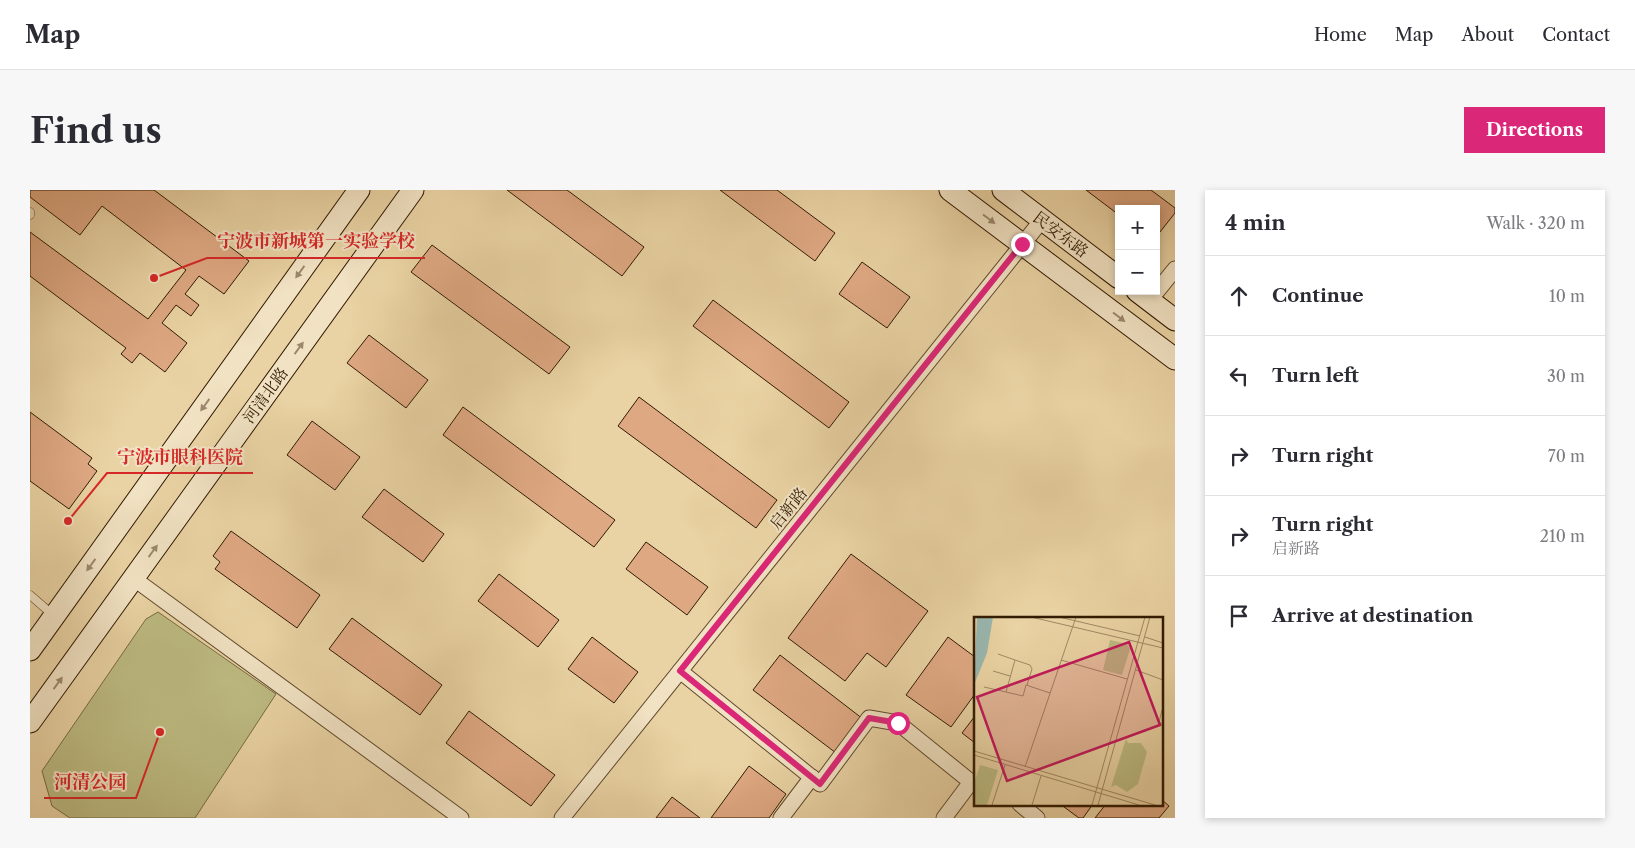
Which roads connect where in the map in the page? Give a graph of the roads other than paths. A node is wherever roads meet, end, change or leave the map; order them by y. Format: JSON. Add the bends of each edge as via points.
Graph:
{"nodes":[{"id":1,"x":359,"y":190,"type":"edge"},
{"id":2,"x":413,"y":190,"type":"edge"},
{"id":3,"x":950,"y":190,"type":"edge"},
{"id":4,"x":1003,"y":190,"type":"edge"},
{"id":5,"x":1042,"y":220,"type":"junction"},
{"id":6,"x":1022,"y":244,"type":"junction"},
{"id":7,"x":1175,"y":269,"type":"edge"},
{"id":8,"x":1115,"y":275,"type":"edge"},
{"id":9,"x":1143,"y":296,"type":"edge"},
{"id":10,"x":1175,"y":320,"type":"edge"},
{"id":11,"x":1175,"y":359,"type":"edge"},
{"id":12,"x":133,"y":578,"type":"junction"},
{"id":13,"x":30,"y":595,"type":"edge"},
{"id":14,"x":54,"y":616,"type":"junction"},
{"id":15,"x":30,"y":650,"type":"edge"},
{"id":16,"x":680,"y":671,"type":"junction"},
{"id":17,"x":30,"y":722,"type":"edge"},
{"id":18,"x":812,"y":777,"type":"junction"},
{"id":19,"x":973,"y":782,"type":"edge"},
{"id":20,"x":1022,"y":806,"type":"edge"},
{"id":21,"x":461,"y":818,"type":"edge"},
{"id":22,"x":562,"y":818,"type":"edge"},
{"id":23,"x":781,"y":818,"type":"edge"},
{"id":24,"x":944,"y":818,"type":"edge"},
{"id":25,"x":1036,"y":818,"type":"edge"}],
"edges":[{"from":1,"to":14,"type":"main road","one_way":true},
{"from":12,"to":2,"type":"main road","name":"河清北路","one_way":true},
{"from":3,"to":6,"type":"main road","name":"民安东路","one_way":true},
{"from":4,"to":5,"type":"main road","name":"民安东路"},
{"from":5,"to":6,"type":"street","name":"启新路"},
{"from":5,"to":8,"type":"main road","name":"民安东路"},
{"from":6,"to":11,"type":"main road","name":"民安东路","one_way":true},
{"from":6,"to":16,"type":"street","name":"启新路"},
{"from":7,"to":9,"type":"street"},
{"from":9,"to":10,"type":"main road"},
{"from":17,"to":12,"type":"main road","name":"河清北路","one_way":true},
{"from":12,"to":21,"type":"street"},
{"from":13,"to":14,"type":"lane"},
{"from":14,"to":15,"type":"main road"},
{"from":16,"to":18,"type":"street"},
{"from":16,"to":22,"type":"street","name":"启新路"},
{"from":18,"to":19,"type":"street","via":[[820,784],[869,718],[898,723]]},
{"from":18,"to":23,"type":"street"},
{"from":19,"to":24,"type":"street"},
{"from":20,"to":25,"type":"street"}]}
